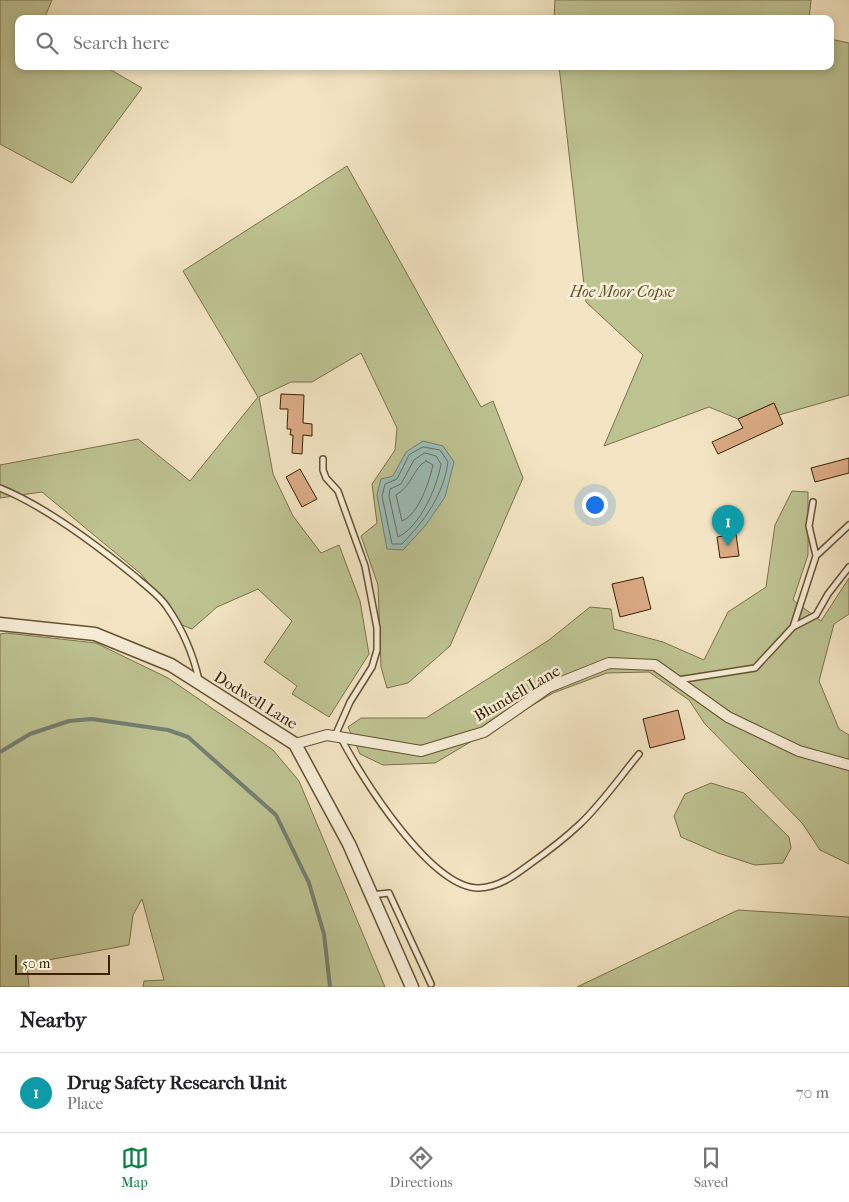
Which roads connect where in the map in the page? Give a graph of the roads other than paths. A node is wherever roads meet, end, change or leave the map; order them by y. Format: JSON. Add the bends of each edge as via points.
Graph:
{"nodes":[{"id":1,"x":324,"y":459,"type":"dead end"},
{"id":2,"x":0,"y":488,"type":"edge"},
{"id":3,"x":813,"y":502,"type":"dead end"},
{"id":4,"x":849,"y":525,"type":"edge"},
{"id":5,"x":816,"y":556,"type":"junction"},
{"id":6,"x":849,"y":567,"type":"edge"},
{"id":7,"x":0,"y":624,"type":"edge"},
{"id":8,"x":793,"y":627,"type":"junction"},
{"id":9,"x":677,"y":680,"type":"junction"},
{"id":10,"x":199,"y":683,"type":"junction"},
{"id":11,"x":338,"y":737,"type":"junction"},
{"id":12,"x":296,"y":744,"type":"junction"},
{"id":13,"x":639,"y":754,"type":"dead end"},
{"id":14,"x":849,"y":765,"type":"edge"},
{"id":15,"x":371,"y":895,"type":"junction"},
{"id":16,"x":431,"y":984,"type":"dead end"},
{"id":17,"x":412,"y":987,"type":"edge"}],
"edges":[{"from":1,"to":11,"type":"lane","via":[[326,478],[338,491],[365,566],[377,628],[377,650],[372,667],[350,702]]},
{"from":2,"to":10,"type":"lane","via":[[79,534],[150,589],[166,605],[186,641]]},
{"from":3,"to":5,"type":"lane","via":[[810,526]]},
{"from":4,"to":5,"type":"lane"},
{"from":5,"to":8,"type":"lane"},
{"from":6,"to":8,"type":"lane","via":[[816,615]]},
{"from":7,"to":10,"type":"street","name":"Dodwell Lane","via":[[95,634],[171,665]]},
{"from":8,"to":9,"type":"lane","via":[[755,668]]},
{"from":9,"to":11,"type":"street","name":"Blundell Lane","via":[[655,665],[610,663],[550,687],[484,732],[421,751]]},
{"from":9,"to":14,"type":"street","name":"Blundell Lane","via":[[728,717],[799,751]]},
{"from":10,"to":12,"type":"street","name":"Dodwell Lane"},
{"from":11,"to":12,"type":"street","name":"Blundell Lane","via":[[327,735]]},
{"from":11,"to":13,"type":"lane","via":[[372,790],[414,845],[449,878],[476,888],[499,884],[552,848],[582,823]]},
{"from":12,"to":15,"type":"street","name":"Dodwell Lane","via":[[349,844]]},
{"from":15,"to":16,"type":"lane","via":[[390,893]]},
{"from":15,"to":17,"type":"street","name":"Dodwell Lane"}]}
